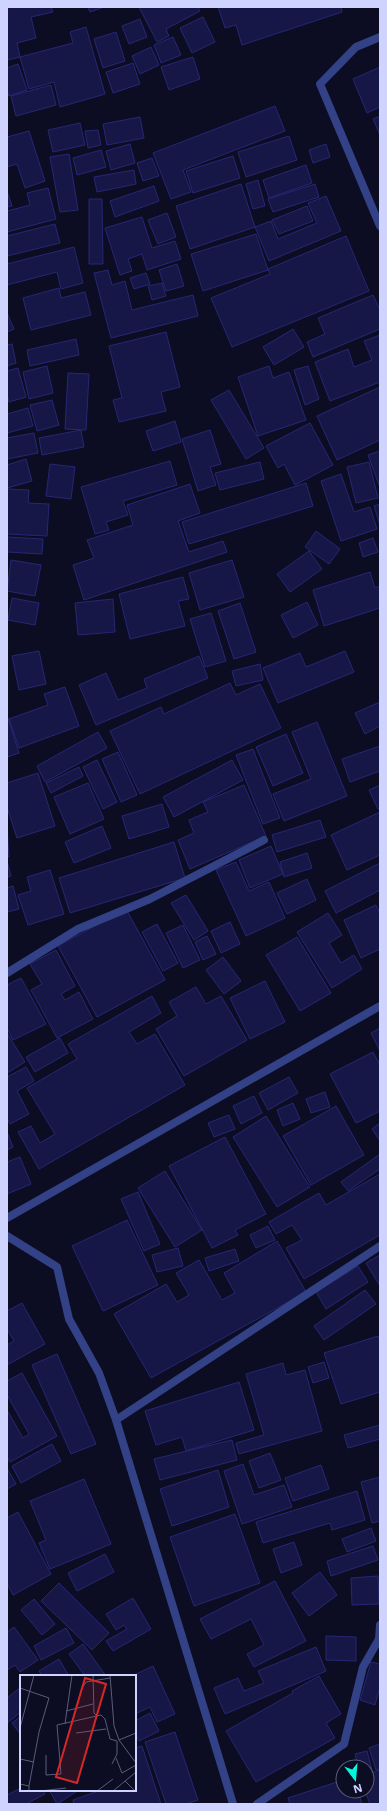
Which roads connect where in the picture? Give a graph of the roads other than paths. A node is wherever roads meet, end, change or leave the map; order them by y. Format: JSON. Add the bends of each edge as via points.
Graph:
{"nodes":[{"id":1,"x":380,"y":37,"type":"edge"},
{"id":2,"x":380,"y":226,"type":"edge"},
{"id":3,"x":264,"y":840,"type":"dead end"},
{"id":4,"x":7,"y":973,"type":"edge"},
{"id":5,"x":380,"y":1006,"type":"edge"},
{"id":6,"x":7,"y":1218,"type":"edge"},
{"id":7,"x":7,"y":1236,"type":"edge"},
{"id":8,"x":380,"y":1246,"type":"edge"},
{"id":9,"x":116,"y":1420,"type":"junction"},
{"id":10,"x":380,"y":1625,"type":"edge"},
{"id":11,"x":233,"y":1804,"type":"edge"},
{"id":12,"x":257,"y":1804,"type":"edge"}],
"edges":[{"from":1,"to":2,"type":"street","via":[[356,47],[320,84]]},
{"from":3,"to":4,"type":"street","via":[[150,899],[78,929]]},
{"from":5,"to":6,"type":"street"},
{"from":7,"to":9,"type":"street","via":[[57,1267],[69,1319],[98,1373]]},
{"from":8,"to":9,"type":"street"},
{"from":9,"to":11,"type":"street"},
{"from":10,"to":12,"type":"street","via":[[379,1639],[363,1667],[344,1744]]}]}
